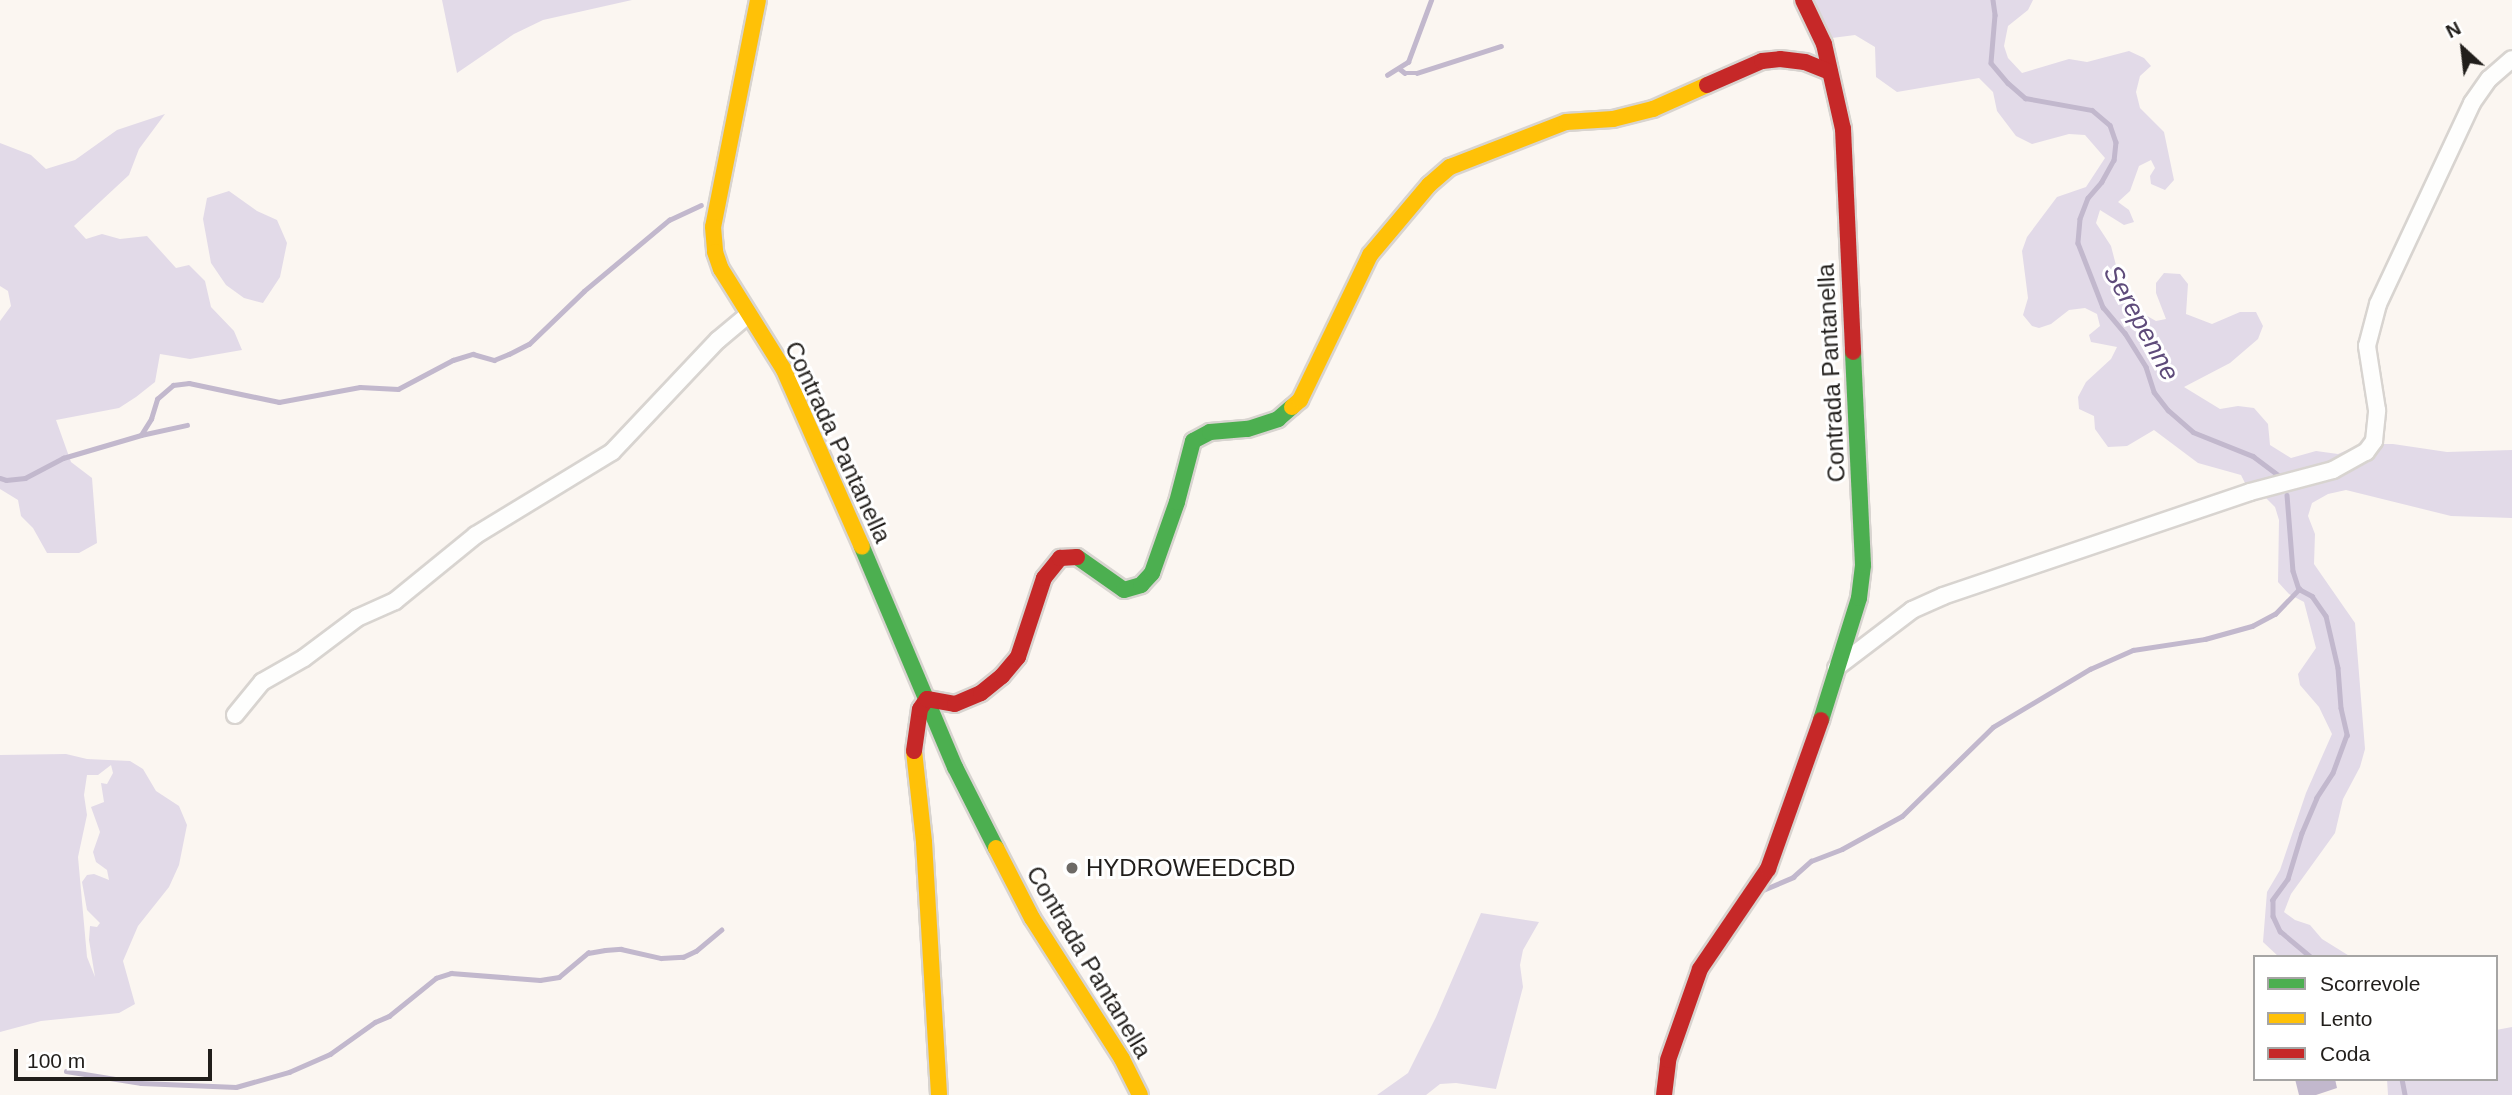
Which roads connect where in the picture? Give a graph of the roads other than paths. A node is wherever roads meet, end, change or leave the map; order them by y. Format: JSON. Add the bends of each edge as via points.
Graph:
{"nodes":[{"id":1,"x":758,"y":0,"type":"edge"},
{"id":2,"x":1803,"y":0,"type":"edge"},
{"id":3,"x":2512,"y":59,"type":"edge"},
{"id":4,"x":1830,"y":72,"type":"junction"},
{"id":5,"x":749,"y":314,"type":"junction"},
{"id":6,"x":1836,"y":668,"type":"junction"},
{"id":7,"x":927,"y":699,"type":"junction"},
{"id":8,"x":234,"y":715,"type":"dead end"},
{"id":9,"x":939,"y":1095,"type":"edge"},
{"id":10,"x":1140,"y":1095,"type":"edge"},
{"id":11,"x":1664,"y":1095,"type":"edge"}],
"edges":[{"from":1,"to":5,"type":"street","name":"Contrada Pantanella","via":[[713,227],[721,269]]},
{"from":2,"to":4,"type":"street","name":"Contrada Pantanella","via":[[1824,44]]},
{"from":3,"to":6,"type":"street","via":[[2489,79],[2472,103],[2378,304],[2367,346],[2377,410],[2374,442],[2366,452],[2333,470],[2250,492],[1943,596],[1912,610]]},
{"from":4,"to":6,"type":"street","name":"Contrada Pantanella","via":[[1843,129],[1857,467],[1864,529],[1859,598]]},
{"from":4,"to":7,"type":"street","via":[[1805,62],[1762,61],[1653,109],[1613,119],[1566,122],[1450,167],[1370,255],[1300,400],[1279,419],[1248,429],[1210,432],[1193,441],[1153,573],[1141,585],[1124,590],[1077,557],[1060,558],[1044,578],[1018,657],[1002,676],[955,704]]},
{"from":5,"to":7,"type":"street","name":"Contrada Pantanella","via":[[790,382]]},
{"from":5,"to":8,"type":"street","via":[[718,340],[612,452],[476,535],[395,601],[357,618],[304,658],[262,682]]},
{"from":6,"to":11,"type":"street","name":"Contrada Pantanella","via":[[1768,869],[1700,969],[1668,1060]]},
{"from":7,"to":9,"type":"street","via":[[920,709],[914,747]]},
{"from":7,"to":10,"type":"street","name":"Contrada Pantanella","via":[[955,766],[1032,918]]}]}
